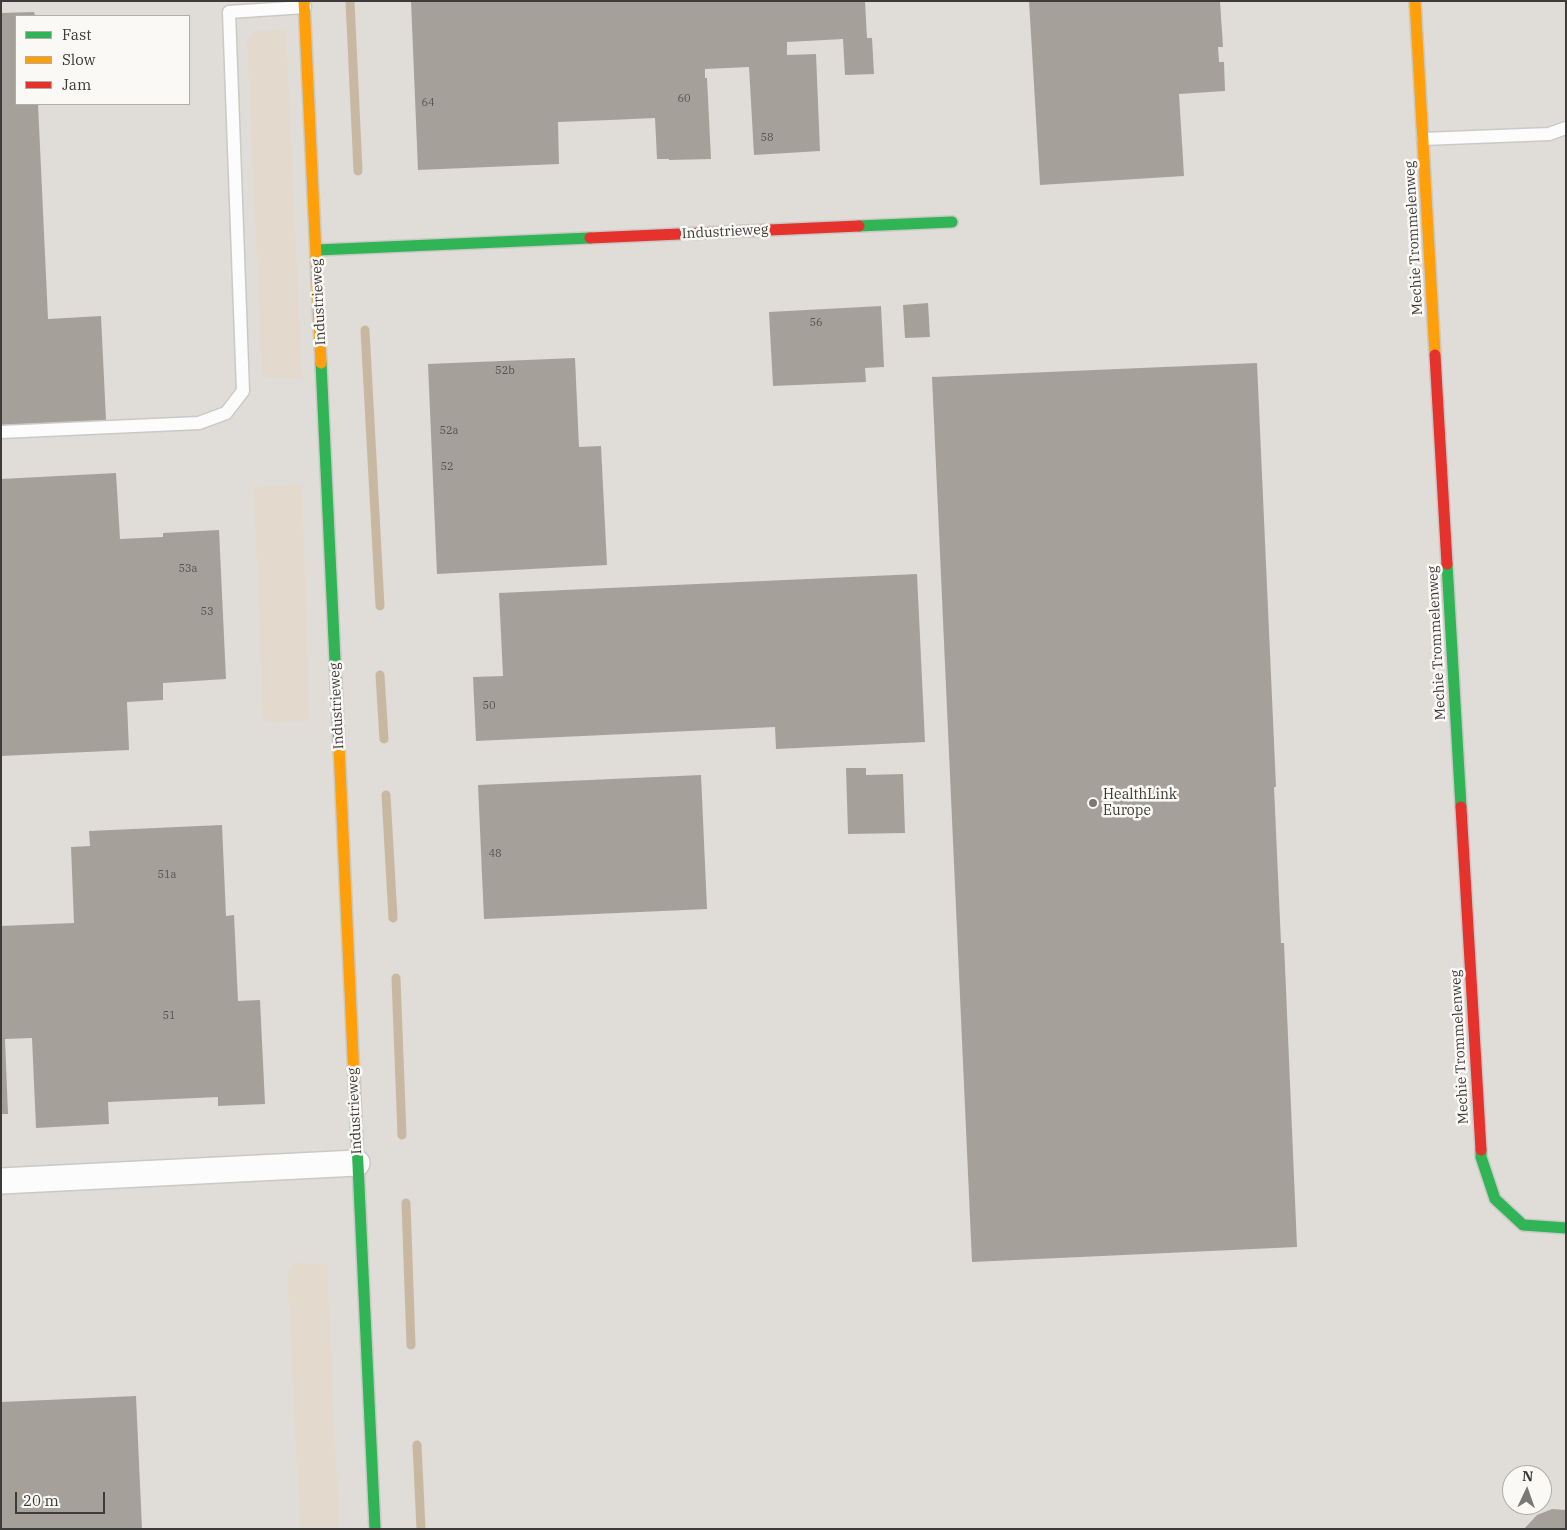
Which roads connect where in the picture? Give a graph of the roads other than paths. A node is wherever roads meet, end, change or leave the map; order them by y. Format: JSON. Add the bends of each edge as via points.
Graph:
{"nodes":[{"id":1,"x":1415,"y":1,"type":"edge"},
{"id":2,"x":305,"y":4,"type":"edge"},
{"id":3,"x":1566,"y":128,"type":"edge"},
{"id":4,"x":1423,"y":139,"type":"junction"},
{"id":5,"x":952,"y":222,"type":"dead end"},
{"id":6,"x":317,"y":250,"type":"junction"},
{"id":7,"x":1,"y":432,"type":"edge"},
{"id":8,"x":357,"y":1163,"type":"junction"},
{"id":9,"x":1,"y":1181,"type":"edge"},
{"id":10,"x":1566,"y":1228,"type":"edge"},
{"id":11,"x":375,"y":1529,"type":"edge"}],
"edges":[{"from":1,"to":4,"type":"street","name":"Mechie Trommelenweg"},
{"from":2,"to":6,"type":"street","name":"Industrieweg"},
{"from":2,"to":7,"type":"lane","via":[[229,12],[242,390],[226,412],[199,423]]},
{"from":3,"to":4,"type":"lane","via":[[1549,134]]},
{"from":4,"to":10,"type":"street","name":"Mechie Trommelenweg","via":[[1481,1157],[1495,1199],[1523,1226]]},
{"from":5,"to":6,"type":"street","name":"Industrieweg"},
{"from":6,"to":8,"type":"street","name":"Industrieweg"},
{"from":8,"to":9,"type":"street","name":"Industrieweg"},
{"from":8,"to":11,"type":"street","name":"Industrieweg"}]}
